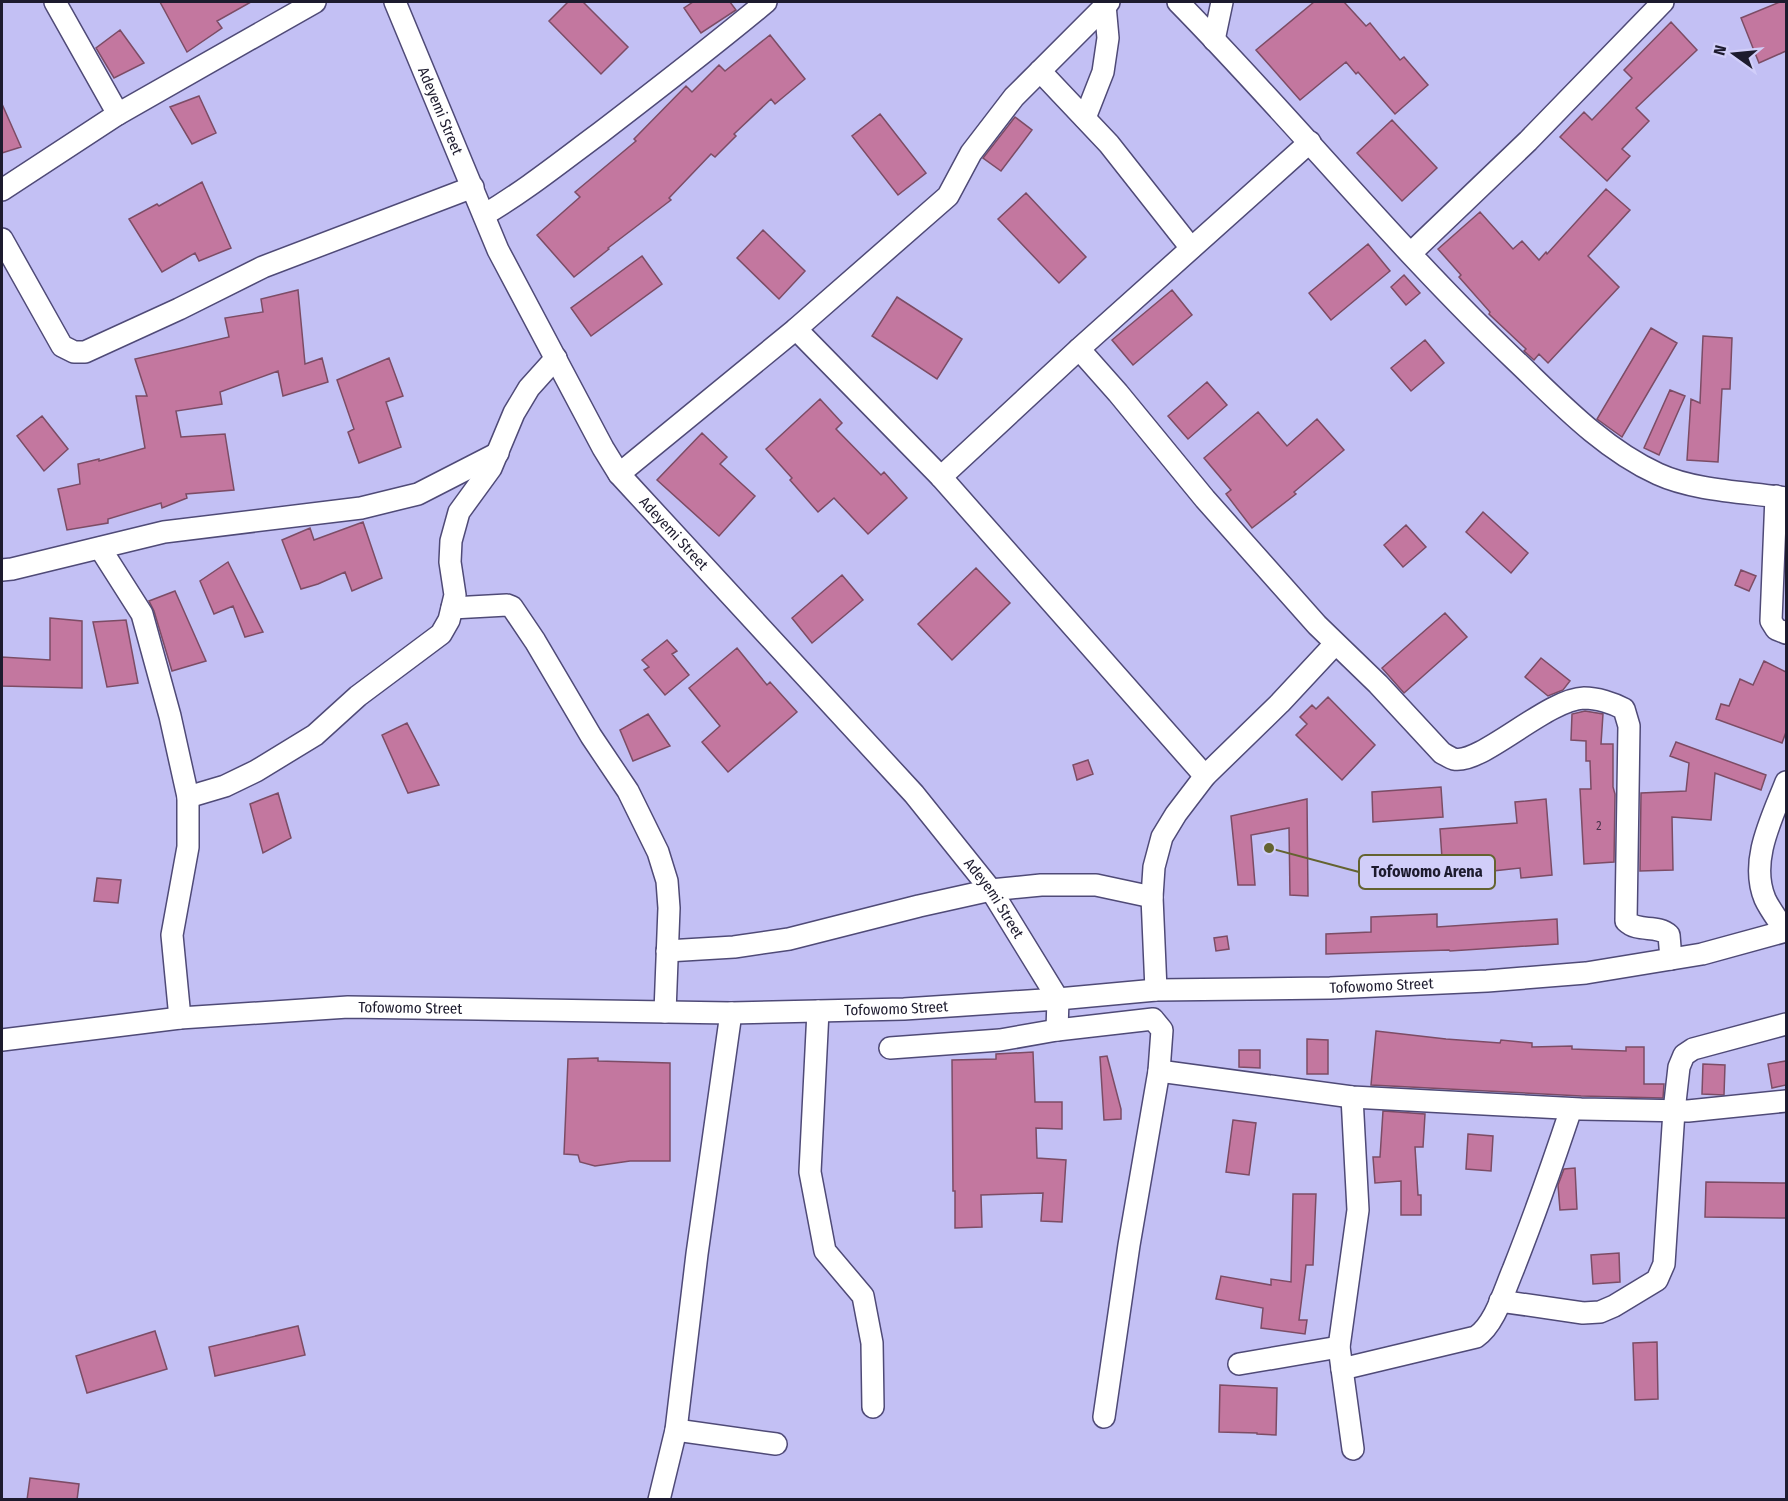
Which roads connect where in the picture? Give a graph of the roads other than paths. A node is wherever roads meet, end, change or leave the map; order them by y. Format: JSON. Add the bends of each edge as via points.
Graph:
{"nodes":[{"id":1,"x":55,"y":2,"type":"edge"},
{"id":2,"x":315,"y":2,"type":"edge"},
{"id":3,"x":395,"y":2,"type":"edge"},
{"id":4,"x":766,"y":2,"type":"edge"},
{"id":5,"x":1222,"y":2,"type":"edge"},
{"id":6,"x":1663,"y":2,"type":"edge"},
{"id":7,"x":1107,"y":3,"type":"edge"},
{"id":8,"x":1184,"y":3,"type":"edge"},
{"id":9,"x":1214,"y":40,"type":"junction"},
{"id":10,"x":1040,"y":71,"type":"junction"},
{"id":11,"x":118,"y":114,"type":"junction"},
{"id":12,"x":1085,"y":118,"type":"junction"},
{"id":13,"x":1311,"y":142,"type":"junction"},
{"id":14,"x":473,"y":187,"type":"junction"},
{"id":15,"x":2,"y":190,"type":"edge"},
{"id":16,"x":484,"y":215,"type":"junction"},
{"id":17,"x":2,"y":239,"type":"edge"},
{"id":18,"x":1191,"y":248,"type":"junction"},
{"id":19,"x":1411,"y":253,"type":"junction"},
{"id":20,"x":796,"y":329,"type":"junction"},
{"id":21,"x":1079,"y":349,"type":"junction"},
{"id":22,"x":556,"y":358,"type":"junction"},
{"id":23,"x":498,"y":453,"type":"junction"},
{"id":24,"x":619,"y":474,"type":"junction"},
{"id":25,"x":941,"y":477,"type":"junction"},
{"id":26,"x":1781,"y":497,"type":"edge"},
{"id":27,"x":100,"y":548,"type":"junction"},
{"id":28,"x":2,"y":570,"type":"edge"},
{"id":29,"x":452,"y":608,"type":"junction"},
{"id":30,"x":1786,"y":633,"type":"edge"},
{"id":31,"x":1335,"y":644,"type":"junction"},
{"id":32,"x":1205,"y":777,"type":"junction"},
{"id":33,"x":1786,"y":782,"type":"edge"},
{"id":34,"x":188,"y":797,"type":"junction"},
{"id":35,"x":991,"y":890,"type":"junction"},
{"id":36,"x":1152,"y":897,"type":"junction"},
{"id":37,"x":1786,"y":931,"type":"edge"},
{"id":38,"x":667,"y":951,"type":"junction"},
{"id":39,"x":1671,"y":959,"type":"junction"},
{"id":40,"x":1156,"y":990,"type":"junction"},
{"id":41,"x":1058,"y":999,"type":"junction"},
{"id":42,"x":819,"y":1011,"type":"junction"},
{"id":43,"x":665,"y":1012,"type":"junction"},
{"id":44,"x":731,"y":1013,"type":"junction"},
{"id":45,"x":180,"y":1018,"type":"junction"},
{"id":46,"x":1786,"y":1024,"type":"edge"},
{"id":47,"x":1057,"y":1030,"type":"junction"},
{"id":48,"x":2,"y":1040,"type":"edge"},
{"id":49,"x":890,"y":1048,"type":"dead end"},
{"id":50,"x":1159,"y":1071,"type":"junction"},
{"id":51,"x":1352,"y":1097,"type":"junction"},
{"id":52,"x":1786,"y":1101,"type":"edge"},
{"id":53,"x":1571,"y":1109,"type":"junction"},
{"id":54,"x":1674,"y":1111,"type":"junction"},
{"id":55,"x":1500,"y":1301,"type":"junction"},
{"id":56,"x":1339,"y":1347,"type":"junction"},
{"id":57,"x":1239,"y":1364,"type":"dead end"},
{"id":58,"x":1342,"y":1370,"type":"junction"},
{"id":59,"x":873,"y":1407,"type":"dead end"},
{"id":60,"x":1104,"y":1418,"type":"dead end"},
{"id":61,"x":676,"y":1430,"type":"junction"},
{"id":62,"x":776,"y":1444,"type":"dead end"},
{"id":63,"x":1353,"y":1449,"type":"dead end"},
{"id":64,"x":659,"y":1500,"type":"edge"}],
"edges":[{"from":1,"to":11,"type":"street"},
{"from":2,"to":11,"type":"street"},
{"from":3,"to":14,"type":"street","name":"Adeyemi Street"},
{"from":4,"to":16,"type":"street","via":[[558,165]]},
{"from":5,"to":9,"type":"street"},
{"from":6,"to":19,"type":"street","via":[[1528,141]]},
{"from":7,"to":10,"type":"street"},
{"from":7,"to":12,"type":"street","via":[[1108,38],[1103,72]]},
{"from":8,"to":9,"type":"street"},
{"from":9,"to":13,"type":"street"},
{"from":10,"to":12,"type":"street"},
{"from":10,"to":20,"type":"street","via":[[1014,97],[971,153],[948,196]]},
{"from":11,"to":15,"type":"street"},
{"from":12,"to":18,"type":"street"},
{"from":13,"to":18,"type":"street"},
{"from":13,"to":19,"type":"street"},
{"from":14,"to":16,"type":"street","name":"Adeyemi Street"},
{"from":14,"to":17,"type":"street","via":[[263,267],[85,352],[62,346]]},
{"from":16,"to":22,"type":"street","name":"Adeyemi Street","via":[[498,250]]},
{"from":18,"to":21,"type":"street"},
{"from":19,"to":26,"type":"street","via":[[1466,313],[1569,412],[1619,451],[1658,474],[1683,482]]},
{"from":20,"to":24,"type":"street"},
{"from":20,"to":25,"type":"street"},
{"from":21,"to":25,"type":"street"},
{"from":21,"to":31,"type":"street","via":[[1205,499]]},
{"from":22,"to":23,"type":"street","via":[[513,413]]},
{"from":22,"to":24,"type":"street","name":"Adeyemi Street"},
{"from":23,"to":27,"type":"street","via":[[418,494],[361,508],[186,529]]},
{"from":23,"to":29,"type":"street","via":[[459,512],[451,541],[455,595]]},
{"from":24,"to":35,"type":"street","name":"Adeyemi Street","via":[[914,794]]},
{"from":25,"to":32,"type":"street"},
{"from":26,"to":30,"type":"street","via":[[1771,621],[1776,629]]},
{"from":27,"to":28,"type":"street"},
{"from":27,"to":34,"type":"street","via":[[142,614]]},
{"from":29,"to":34,"type":"street","via":[[441,634],[358,696],[315,735],[256,771]]},
{"from":29,"to":38,"type":"street","via":[[513,607],[536,641],[627,791],[658,852],[667,881]]},
{"from":31,"to":32,"type":"street"},
{"from":31,"to":39,"type":"street","via":[[1378,684],[1431,743],[1452,759],[1477,754],[1568,702],[1584,698],[1614,703],[1624,709],[1629,726],[1626,921],[1669,935]]},
{"from":32,"to":36,"type":"street","via":[[1162,837]]},
{"from":33,"to":37,"type":"street","via":[[1761,854],[1759,878],[1766,900]]},
{"from":34,"to":45,"type":"street","via":[[188,847],[172,935]]},
{"from":35,"to":36,"type":"street","via":[[1096,885]]},
{"from":35,"to":38,"type":"street","via":[[789,939]]},
{"from":35,"to":41,"type":"street","name":"Adeyemi Street"},
{"from":36,"to":40,"type":"street"},
{"from":37,"to":39,"type":"street","name":"Tofowomo Street"},
{"from":38,"to":43,"type":"street"},
{"from":39,"to":40,"type":"street","name":"Tofowomo Street","via":[[1586,973],[1487,981]]},
{"from":40,"to":41,"type":"street","name":"Tofowomo Street"},
{"from":41,"to":42,"type":"street","name":"Tofowomo Street"},
{"from":41,"to":47,"type":"street"},
{"from":42,"to":44,"type":"street","name":"Tofowomo Street"},
{"from":42,"to":59,"type":"street","via":[[810,1172],[825,1251],[863,1296],[872,1343]]},
{"from":43,"to":44,"type":"street","name":"Tofowomo Street"},
{"from":43,"to":45,"type":"street","name":"Tofowomo Street","via":[[348,1007]]},
{"from":44,"to":61,"type":"street"},
{"from":45,"to":48,"type":"street","name":"Tofowomo Street"},
{"from":46,"to":54,"type":"street","via":[[1693,1049],[1684,1055]]},
{"from":47,"to":49,"type":"street","via":[[1000,1040]]},
{"from":47,"to":50,"type":"street","via":[[1152,1019],[1162,1030]]},
{"from":50,"to":51,"type":"street"},
{"from":50,"to":60,"type":"street"},
{"from":51,"to":53,"type":"street"},
{"from":51,"to":56,"type":"street","via":[[1358,1210]]},
{"from":52,"to":54,"type":"street"},
{"from":53,"to":54,"type":"street"},
{"from":53,"to":55,"type":"street","via":[[1539,1206]]},
{"from":54,"to":55,"type":"street","via":[[1664,1264],[1657,1280],[1600,1312]]},
{"from":55,"to":58,"type":"street","via":[[1484,1332],[1476,1337]]},
{"from":56,"to":57,"type":"street"},
{"from":56,"to":58,"type":"street"},
{"from":58,"to":63,"type":"street"},
{"from":61,"to":62,"type":"street"},
{"from":61,"to":64,"type":"street"}]}
